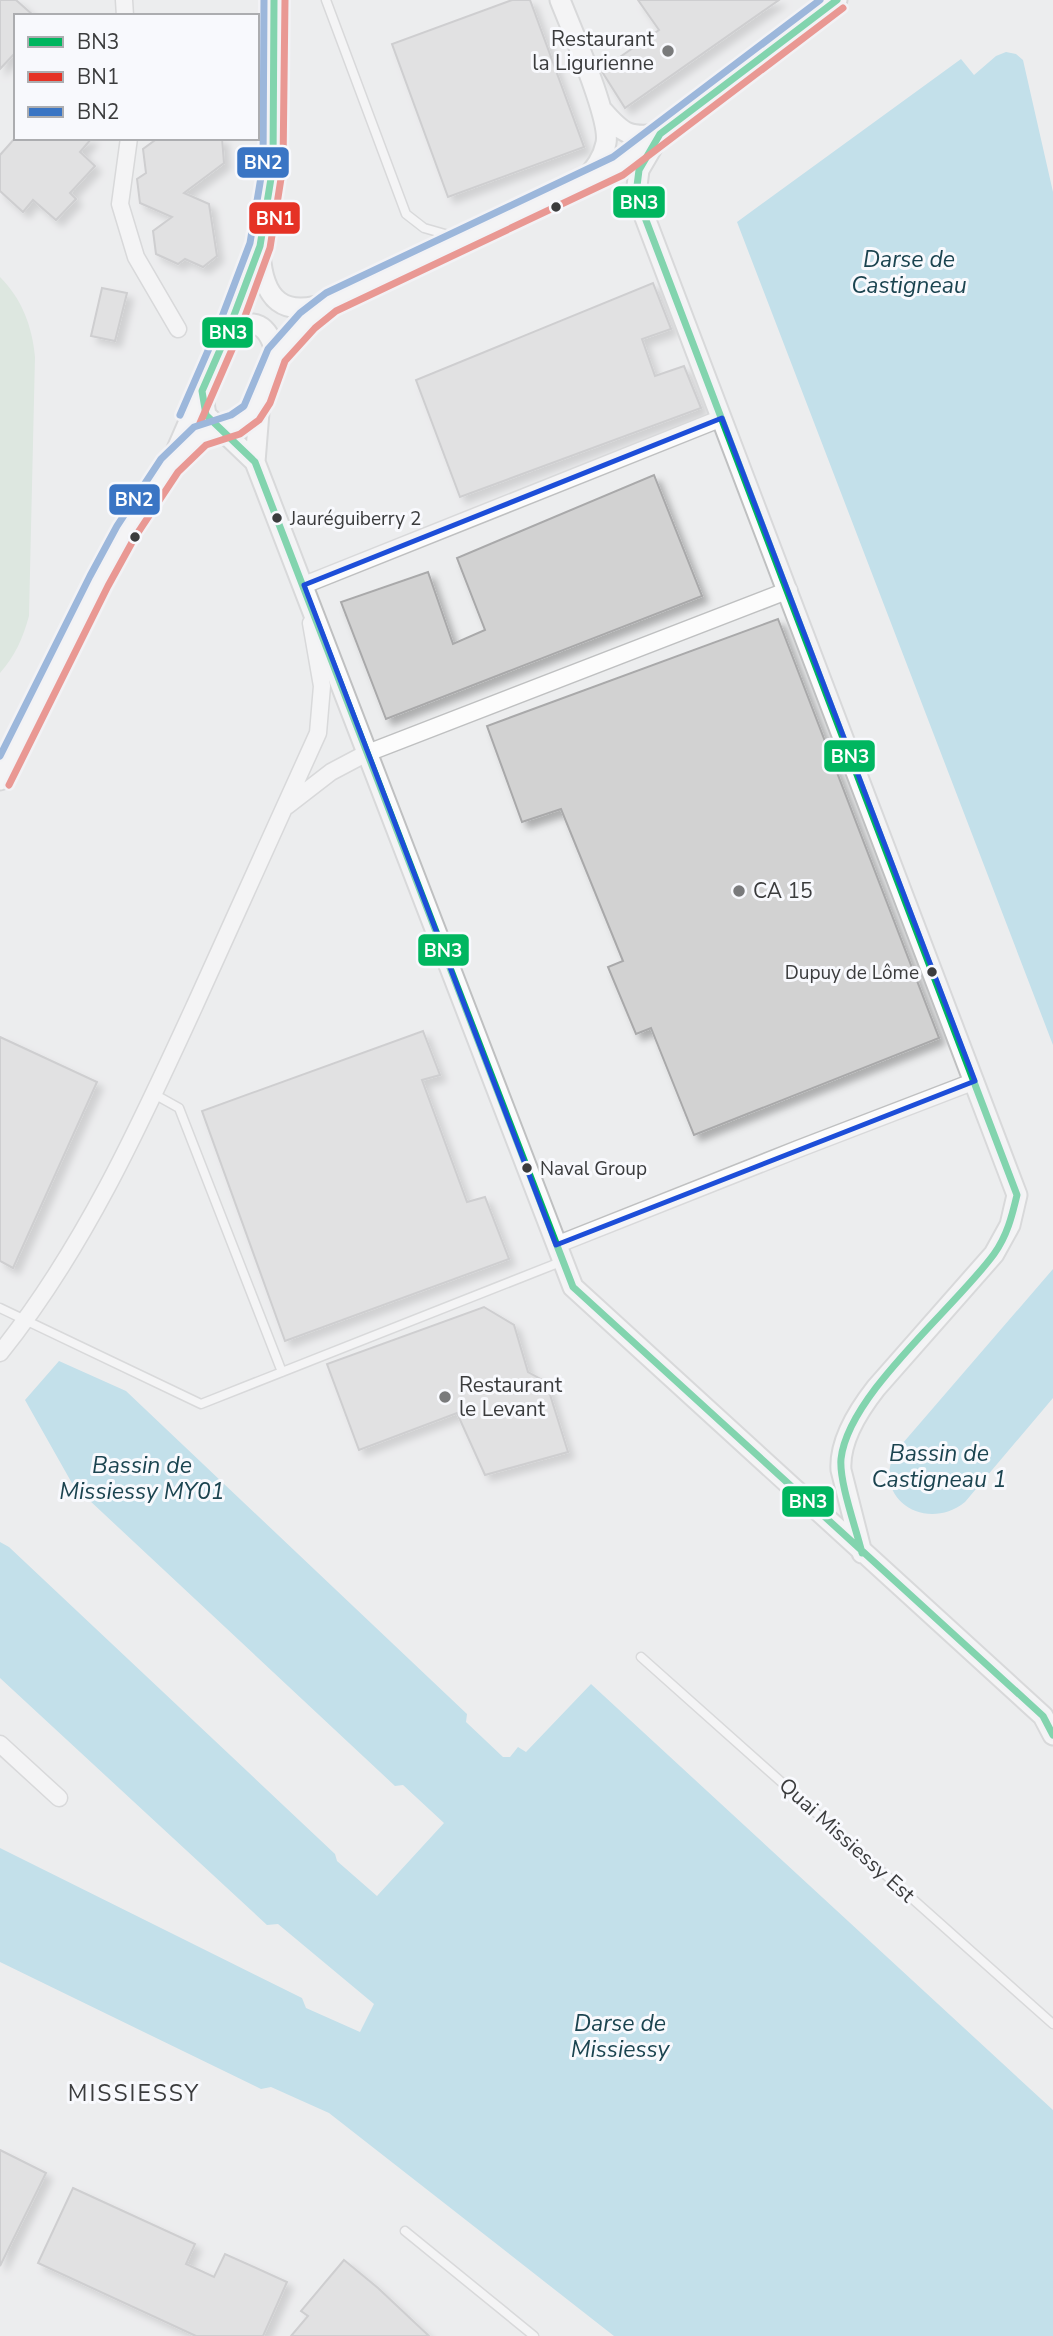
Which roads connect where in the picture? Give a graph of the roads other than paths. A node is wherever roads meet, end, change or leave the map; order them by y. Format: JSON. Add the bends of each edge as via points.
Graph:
{"nodes":[{"id":1,"x":274,"y":0,"type":"edge"},
{"id":2,"x":326,"y":0,"type":"edge"},
{"id":3,"x":560,"y":0,"type":"edge"},
{"id":4,"x":836,"y":0,"type":"edge"},
{"id":5,"x":602,"y":111,"type":"junction"},
{"id":6,"x":660,"y":134,"type":"junction"},
{"id":7,"x":129,"y":140,"type":"edge"},
{"id":8,"x":623,"y":162,"type":"junction"},
{"id":9,"x":582,"y":183,"type":"junction"},
{"id":10,"x":636,"y":194,"type":"junction"},
{"id":11,"x":463,"y":239,"type":"junction"},
{"id":12,"x":260,"y":246,"type":"junction"},
{"id":13,"x":330,"y":302,"type":"junction"},
{"id":14,"x":178,"y":329,"type":"dead end"},
{"id":15,"x":227,"y":334,"type":"junction"},
{"id":16,"x":276,"y":355,"type":"junction"},
{"id":17,"x":202,"y":391,"type":"junction"},
{"id":18,"x":260,"y":399,"type":"junction"},
{"id":19,"x":722,"y":418,"type":"junction"},
{"id":20,"x":220,"y":428,"type":"junction"},
{"id":21,"x":255,"y":462,"type":"junction"},
{"id":22,"x":170,"y":465,"type":"junction"},
{"id":23,"x":304,"y":584,"type":"junction"},
{"id":24,"x":789,"y":590,"type":"junction"},
{"id":25,"x":368,"y":753,"type":"junction"},
{"id":26,"x":0,"y":780,"type":"edge"},
{"id":27,"x":285,"y":807,"type":"junction"},
{"id":28,"x":975,"y":1081,"type":"junction"},
{"id":29,"x":154,"y":1094,"type":"junction"},
{"id":30,"x":559,"y":1253,"type":"junction"},
{"id":31,"x":0,"y":1308,"type":"edge"},
{"id":32,"x":26,"y":1320,"type":"junction"},
{"id":33,"x":0,"y":1353,"type":"edge"},
{"id":34,"x":282,"y":1372,"type":"junction"},
{"id":35,"x":862,"y":1553,"type":"junction"},
{"id":36,"x":641,"y":1657,"type":"dead end"},
{"id":37,"x":1053,"y":1735,"type":"edge"},
{"id":38,"x":0,"y":1744,"type":"edge"},
{"id":39,"x":59,"y":1798,"type":"dead end"},
{"id":40,"x":1053,"y":2024,"type":"edge"},
{"id":41,"x":405,"y":2231,"type":"dead end"},
{"id":42,"x":534,"y":2336,"type":"edge"}],
"edges":[{"from":1,"to":12,"type":"street","via":[[273,166]]},
{"from":2,"to":11,"type":"lane","via":[[406,214],[424,228]]},
{"from":3,"to":5,"type":"street"},
{"from":4,"to":6,"type":"street"},
{"from":5,"to":6,"type":"street","via":[[621,131],[640,137]]},
{"from":5,"to":8,"type":"street"},
{"from":5,"to":9,"type":"street","via":[[607,140],[601,160]]},
{"from":6,"to":8,"type":"street"},
{"from":6,"to":10,"type":"street","via":[[639,170]]},
{"from":7,"to":14,"type":"street","via":[[120,204],[136,257]]},
{"from":8,"to":9,"type":"street"},
{"from":8,"to":10,"type":"street"},
{"from":9,"to":11,"type":"street"},
{"from":10,"to":19,"type":"street"},
{"from":11,"to":13,"type":"street"},
{"from":12,"to":13,"type":"street","via":[[267,288],[284,306],[298,310]]},
{"from":12,"to":15,"type":"street"},
{"from":13,"to":16,"type":"street"},
{"from":15,"to":16,"type":"street","via":[[245,324],[257,324],[273,339]]},
{"from":15,"to":17,"type":"street"},
{"from":16,"to":18,"type":"street"},
{"from":17,"to":20,"type":"street","via":[[206,415]]},
{"from":17,"to":22,"type":"street"},
{"from":18,"to":20,"type":"street","via":[[245,419]]},
{"from":18,"to":21,"type":"street"},
{"from":19,"to":23,"type":"street"},
{"from":19,"to":24,"type":"street"},
{"from":20,"to":21,"type":"street"},
{"from":20,"to":22,"type":"street","via":[[201,436]]},
{"from":21,"to":23,"type":"street"},
{"from":22,"to":26,"type":"street","via":[[99,581]]},
{"from":23,"to":25,"type":"street"},
{"from":23,"to":27,"type":"street","via":[[322,687],[318,733]]},
{"from":24,"to":25,"type":"street"},
{"from":24,"to":28,"type":"street"},
{"from":25,"to":27,"type":"street","via":[[331,772]]},
{"from":25,"to":30,"type":"street"},
{"from":27,"to":29,"type":"street"},
{"from":28,"to":30,"type":"street","via":[[798,1149]]},
{"from":28,"to":35,"type":"street","via":[[1017,1195],[1010,1225],[994,1254],[876,1388],[850,1430],[841,1470]]},
{"from":29,"to":32,"type":"street","via":[[64,1263]]},
{"from":29,"to":34,"type":"lane","via":[[179,1108]]},
{"from":30,"to":34,"type":"lane"},
{"from":30,"to":35,"type":"street","via":[[573,1287]]},
{"from":31,"to":32,"type":"lane"},
{"from":32,"to":33,"type":"street"},
{"from":32,"to":34,"type":"lane","via":[[201,1404]]},
{"from":35,"to":37,"type":"street","via":[[1043,1716]]},
{"from":36,"to":40,"type":"lane","name":"Quai Missiessy Est"},
{"from":38,"to":39,"type":"street"},
{"from":41,"to":42,"type":"lane"}]}
